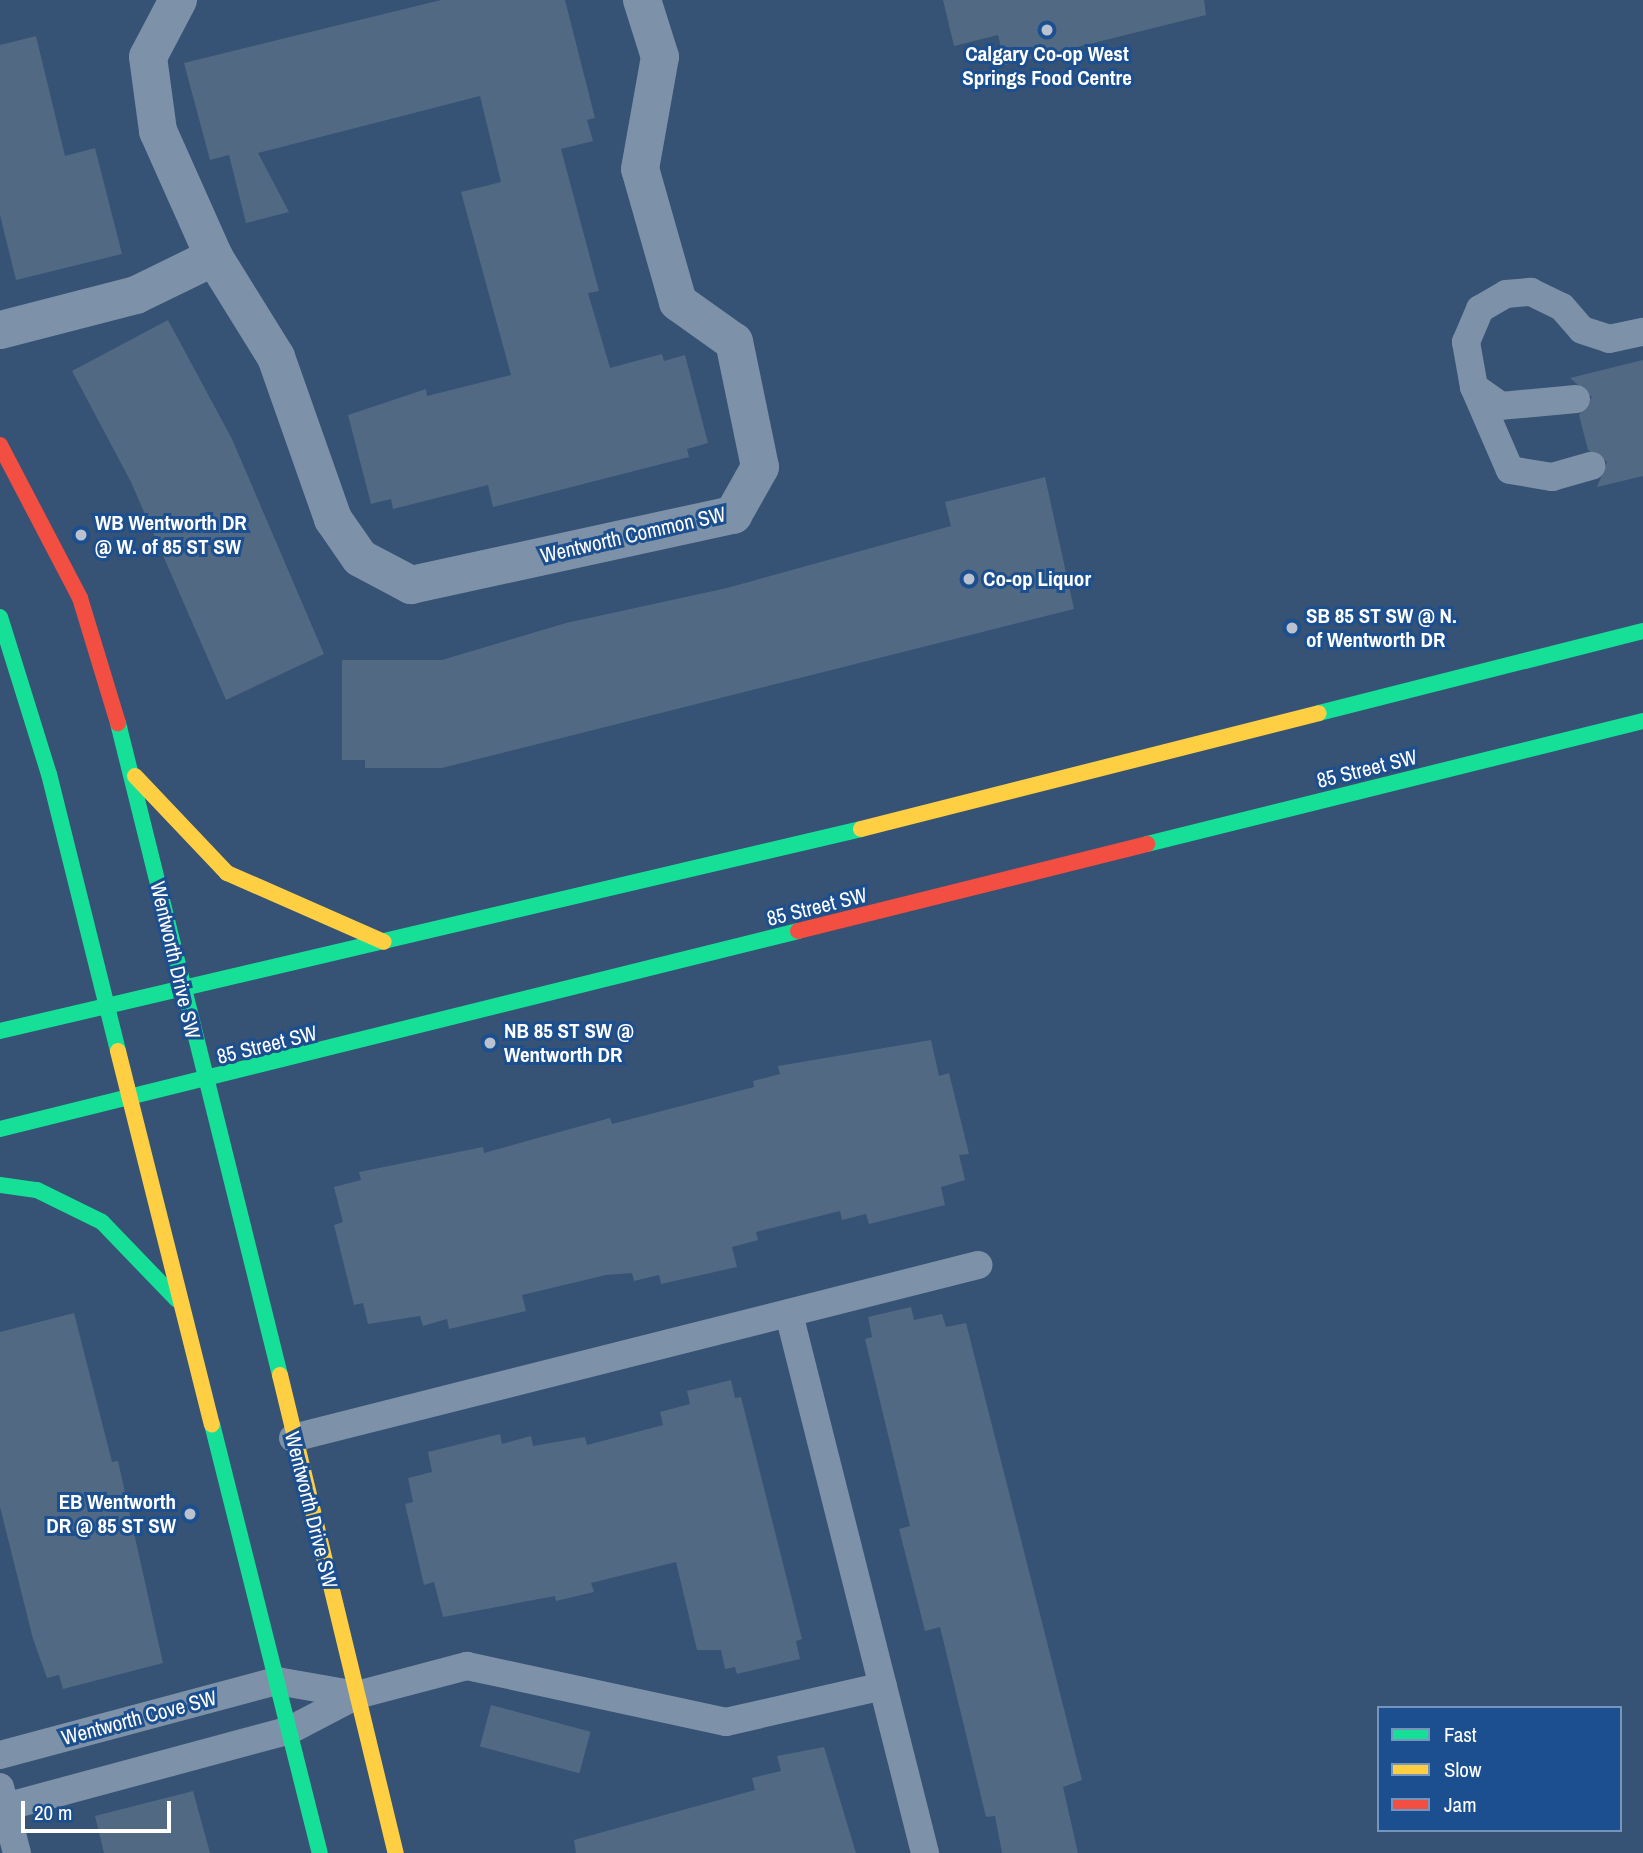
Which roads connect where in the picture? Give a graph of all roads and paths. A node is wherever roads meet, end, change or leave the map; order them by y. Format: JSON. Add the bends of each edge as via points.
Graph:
{"nodes":[{"id":1,"x":177,"y":0,"type":"edge"},
{"id":2,"x":642,"y":0,"type":"edge"},
{"id":3,"x":214,"y":257,"type":"junction"},
{"id":4,"x":0,"y":330,"type":"edge"},
{"id":5,"x":1643,"y":332,"type":"edge"},
{"id":6,"x":1474,"y":387,"type":"junction"},
{"id":7,"x":1576,"y":399,"type":"dead end"},
{"id":8,"x":0,"y":444,"type":"edge"},
{"id":9,"x":1591,"y":466,"type":"dead end"},
{"id":10,"x":0,"y":617,"type":"edge"},
{"id":11,"x":1643,"y":631,"type":"edge"},
{"id":12,"x":1643,"y":722,"type":"edge"},
{"id":13,"x":133,"y":774,"type":"junction"},
{"id":14,"x":384,"y":942,"type":"junction"},
{"id":15,"x":180,"y":988,"type":"junction"},
{"id":16,"x":104,"y":1007,"type":"junction"},
{"id":17,"x":0,"y":1031,"type":"edge"},
{"id":18,"x":204,"y":1082,"type":"junction"},
{"id":19,"x":127,"y":1099,"type":"junction"},
{"id":20,"x":0,"y":1129,"type":"edge"},
{"id":21,"x":0,"y":1185,"type":"edge"},
{"id":22,"x":978,"y":1265,"type":"dead end"},
{"id":23,"x":178,"y":1302,"type":"junction"},
{"id":24,"x":790,"y":1318,"type":"junction"},
{"id":25,"x":293,"y":1438,"type":"junction"},
{"id":26,"x":277,"y":1681,"type":"junction"},
{"id":27,"x":883,"y":1686,"type":"junction"},
{"id":28,"x":357,"y":1695,"type":"junction"},
{"id":29,"x":290,"y":1730,"type":"junction"},
{"id":30,"x":0,"y":1755,"type":"edge"},
{"id":31,"x":2,"y":1797,"type":"edge"},
{"id":32,"x":17,"y":1853,"type":"edge"},
{"id":33,"x":320,"y":1853,"type":"edge"},
{"id":34,"x":396,"y":1853,"type":"edge"},
{"id":35,"x":925,"y":1853,"type":"edge"}],
"edges":[{"from":1,"to":3,"type":"street","name":"Wentworth Common SW","via":[[148,57],[159,131]]},
{"from":2,"to":3,"type":"street","name":"Wentworth Common SW","via":[[660,57],[640,169],[678,302],[734,342],[760,467],[733,515],[411,585],[360,558],[333,519],[276,357]]},
{"from":3,"to":4,"type":"street","via":[[135,295]]},
{"from":5,"to":6,"type":"lane","via":[[1609,339],[1583,330],[1562,307],[1531,292],[1506,294],[1480,309],[1466,342]]},
{"from":6,"to":7,"type":"lane","via":[[1501,406]]},
{"from":6,"to":9,"type":"lane","via":[[1510,470],[1552,477]]},
{"from":8,"to":13,"type":"main road","name":"Wentworth Drive SW","via":[[80,598]]},
{"from":10,"to":16,"type":"main road","via":[[48,774]]},
{"from":11,"to":14,"type":"main road"},
{"from":12,"to":18,"type":"main road","name":"85 Street SW"},
{"from":13,"to":14,"type":"main road","via":[[227,873]]},
{"from":13,"to":15,"type":"main road","name":"Wentworth Drive SW"},
{"from":14,"to":15,"type":"main road"},
{"from":15,"to":16,"type":"main road"},
{"from":15,"to":18,"type":"main road","name":"Wentworth Drive SW"},
{"from":16,"to":17,"type":"main road"},
{"from":16,"to":19,"type":"main road"},
{"from":18,"to":19,"type":"main road","name":"85 Street SW"},
{"from":18,"to":25,"type":"main road","name":"Wentworth Drive SW"},
{"from":19,"to":20,"type":"main road","name":"85 Street SW"},
{"from":19,"to":23,"type":"main road"},
{"from":21,"to":23,"type":"main road","via":[[37,1190],[102,1222]]},
{"from":22,"to":24,"type":"lane"},
{"from":23,"to":26,"type":"main road"},
{"from":24,"to":25,"type":"lane"},
{"from":24,"to":27,"type":"lane"},
{"from":25,"to":28,"type":"main road","name":"Wentworth Drive SW"},
{"from":26,"to":28,"type":"lane"},
{"from":26,"to":29,"type":"main road"},
{"from":26,"to":30,"type":"lane","name":"Wentworth Cove SW"},
{"from":27,"to":28,"type":"lane","via":[[726,1722],[467,1667]]},
{"from":27,"to":35,"type":"lane"},
{"from":28,"to":29,"type":"lane"},
{"from":28,"to":34,"type":"main road","name":"Wentworth Drive SW"},
{"from":29,"to":31,"type":"lane"},
{"from":29,"to":33,"type":"main road"},
{"from":31,"to":32,"type":"lane"}]}
